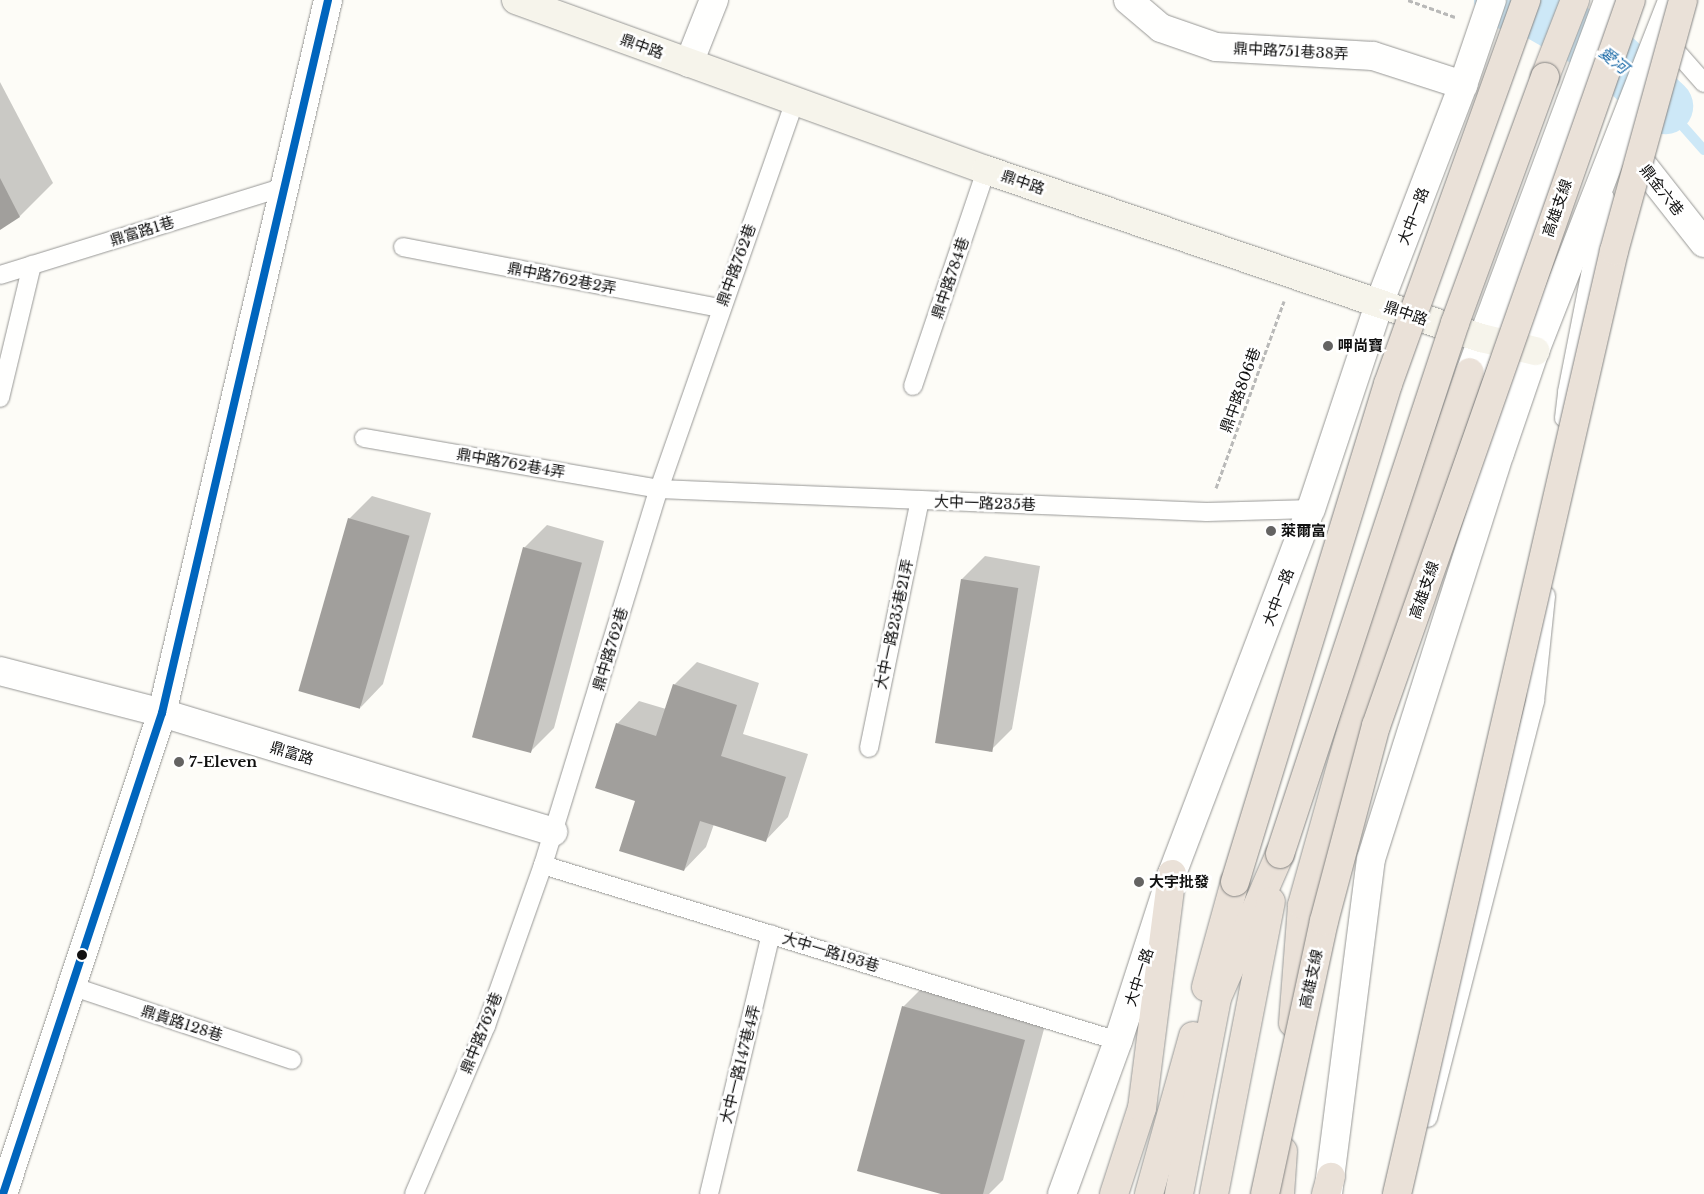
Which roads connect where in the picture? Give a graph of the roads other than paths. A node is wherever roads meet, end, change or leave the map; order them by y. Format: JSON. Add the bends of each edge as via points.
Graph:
{"nodes":[{"id":1,"x":328,"y":0,"type":"edge"},
{"id":2,"x":516,"y":0,"type":"edge"},
{"id":3,"x":714,"y":0,"type":"edge"},
{"id":4,"x":1128,"y":0,"type":"edge"},
{"id":5,"x":1492,"y":0,"type":"edge"},
{"id":6,"x":1526,"y":0,"type":"edge"},
{"id":7,"x":1558,"y":0,"type":"edge"},
{"id":8,"x":1575,"y":0,"type":"edge"},
{"id":9,"x":1631,"y":0,"type":"edge"},
{"id":10,"x":1673,"y":0,"type":"edge"},
{"id":11,"x":1683,"y":0,"type":"edge"},
{"id":12,"x":1604,"y":9,"type":"edge"},
{"id":13,"x":1659,"y":35,"type":"junction"},
{"id":14,"x":690,"y":63,"type":"junction"},
{"id":15,"x":1545,"y":77,"type":"junction"},
{"id":16,"x":1704,"y":83,"type":"edge"},
{"id":17,"x":1463,"y":85,"type":"junction"},
{"id":18,"x":795,"y":101,"type":"junction"},
{"id":19,"x":1619,"y":141,"type":"junction"},
{"id":20,"x":986,"y":170,"type":"junction"},
{"id":21,"x":284,"y":187,"type":"junction"},
{"id":22,"x":1704,"y":243,"type":"edge"},
{"id":23,"x":402,"y":247,"type":"dead end"},
{"id":24,"x":32,"y":265,"type":"junction"},
{"id":25,"x":0,"y":275,"type":"edge"},
{"id":26,"x":1379,"y":304,"type":"junction"},
{"id":27,"x":721,"y":308,"type":"junction"},
{"id":28,"x":1481,"y":338,"type":"junction"},
{"id":29,"x":1535,"y":351,"type":"junction"},
{"id":30,"x":1470,"y":372,"type":"joint"},
{"id":31,"x":913,"y":386,"type":"dead end"},
{"id":32,"x":0,"y":398,"type":"edge"},
{"id":33,"x":364,"y":438,"type":"dead end"},
{"id":34,"x":659,"y":489,"type":"junction"},
{"id":35,"x":920,"y":500,"type":"junction"},
{"id":36,"x":1311,"y":509,"type":"junction"},
{"id":37,"x":0,"y":671,"type":"edge"},
{"id":38,"x":162,"y":714,"type":"junction"},
{"id":39,"x":869,"y":748,"type":"dead end"},
{"id":40,"x":554,"y":832,"type":"junction"},
{"id":41,"x":1280,"y":854,"type":"junction"},
{"id":42,"x":543,"y":865,"type":"junction"},
{"id":43,"x":1172,"y":874,"type":"junction"},
{"id":44,"x":771,"y":934,"type":"junction"},
{"id":45,"x":72,"y":986,"type":"junction"},
{"id":46,"x":1118,"y":1041,"type":"junction"},
{"id":47,"x":292,"y":1060,"type":"dead end"},
{"id":48,"x":1329,"y":1188,"type":"edge"},
{"id":49,"x":3,"y":1194,"type":"edge"},
{"id":50,"x":414,"y":1194,"type":"edge"},
{"id":51,"x":708,"y":1194,"type":"edge"},
{"id":52,"x":1062,"y":1194,"type":"edge"},
{"id":53,"x":1114,"y":1194,"type":"edge"},
{"id":54,"x":1150,"y":1194,"type":"edge"},
{"id":55,"x":1179,"y":1194,"type":"edge"},
{"id":56,"x":1214,"y":1194,"type":"edge"},
{"id":57,"x":1265,"y":1194,"type":"edge"},
{"id":58,"x":1280,"y":1194,"type":"edge"},
{"id":59,"x":1397,"y":1194,"type":"edge"},
{"id":60,"x":1408,"y":1194,"type":"edge"}],
"edges":[{"from":1,"to":21,"type":"street"},
{"from":2,"to":14,"type":"street","name":"鼎中路"},
{"from":3,"to":14,"type":"street"},
{"from":4,"to":17,"type":"street","name":"鼎中路751巷38弄","via":[[1161,28],[1216,47],[1373,56]]},
{"from":5,"to":17,"type":"street","name":"大中一路"},
{"from":6,"to":54,"type":"highway","bridge":true,"via":[[1388,384],[1235,882]]},
{"from":7,"to":15,"type":"highway"},
{"from":8,"to":15,"type":"highway"},
{"from":9,"to":57,"type":"highway","name":"高雄支線","bridge":true,"via":[[1376,726],[1324,921]]},
{"from":10,"to":13,"type":"street"},
{"from":11,"to":59,"type":"highway","bridge":true,"via":[[1614,251]]},
{"from":12,"to":28,"type":"street"},
{"from":13,"to":16,"type":"lane"},
{"from":13,"to":19,"type":"street"},
{"from":14,"to":18,"type":"street","name":"鼎中路"},
{"from":15,"to":41,"type":"highway","bridge":true,"via":[[1455,323]]},
{"from":17,"to":26,"type":"street","name":"大中一路"},
{"from":18,"to":20,"type":"street","name":"鼎中路"},
{"from":18,"to":27,"type":"lane","name":"鼎中路762巷"},
{"from":19,"to":22,"type":"street","name":"鼎金六巷"},
{"from":19,"to":29,"type":"street"},
{"from":19,"to":60,"type":"lane","via":[[1567,392],[1535,701]]},
{"from":20,"to":26,"type":"street","name":"鼎中路"},
{"from":20,"to":31,"type":"lane","name":"鼎中路784巷"},
{"from":21,"to":24,"type":"lane","name":"鼎富路1巷"},
{"from":21,"to":38,"type":"street"},
{"from":23,"to":27,"type":"lane","name":"鼎中路762巷2弄"},
{"from":24,"to":25,"type":"lane","name":"鼎富路1巷"},
{"from":24,"to":32,"type":"lane"},
{"from":26,"to":28,"type":"street","name":"鼎中路"},
{"from":26,"to":36,"type":"street","name":"大中一路"},
{"from":27,"to":34,"type":"lane","name":"鼎中路762巷"},
{"from":28,"to":29,"type":"street","name":"鼎中路"},
{"from":28,"to":30,"type":"street"},
{"from":29,"to":48,"type":"street","via":[[1372,859]]},
{"from":30,"to":58,"type":"highway","via":[[1374,653],[1302,905]]},
{"from":33,"to":34,"type":"lane","name":"鼎中路762巷4弄"},
{"from":34,"to":35,"type":"lane","name":"大中一路235巷"},
{"from":34,"to":40,"type":"lane","name":"鼎中路762巷"},
{"from":35,"to":36,"type":"lane","name":"大中一路235巷","via":[[1207,512]]},
{"from":35,"to":39,"type":"lane","name":"大中一路235巷21弄"},
{"from":36,"to":43,"type":"street","name":"大中一路"},
{"from":37,"to":38,"type":"street","name":"鼎富路"},
{"from":38,"to":40,"type":"street","name":"鼎富路"},
{"from":38,"to":45,"type":"street"},
{"from":40,"to":42,"type":"lane","name":"鼎中路762巷"},
{"from":41,"to":55,"type":"highway","via":[[1217,998]]},
{"from":41,"to":56,"type":"highway"},
{"from":42,"to":44,"type":"lane","name":"大中一路193巷"},
{"from":42,"to":50,"type":"lane","name":"鼎中路762巷","via":[[486,1026]]},
{"from":43,"to":46,"type":"street","name":"大中一路"},
{"from":43,"to":53,"type":"highway","via":[[1142,1108]]},
{"from":44,"to":46,"type":"lane","name":"大中一路193巷"},
{"from":44,"to":51,"type":"lane","name":"大中一路147巷4弄"},
{"from":45,"to":47,"type":"lane","name":"鼎貴路128巷"},
{"from":45,"to":49,"type":"street"},
{"from":46,"to":52,"type":"street","name":"大中一路"}]}
